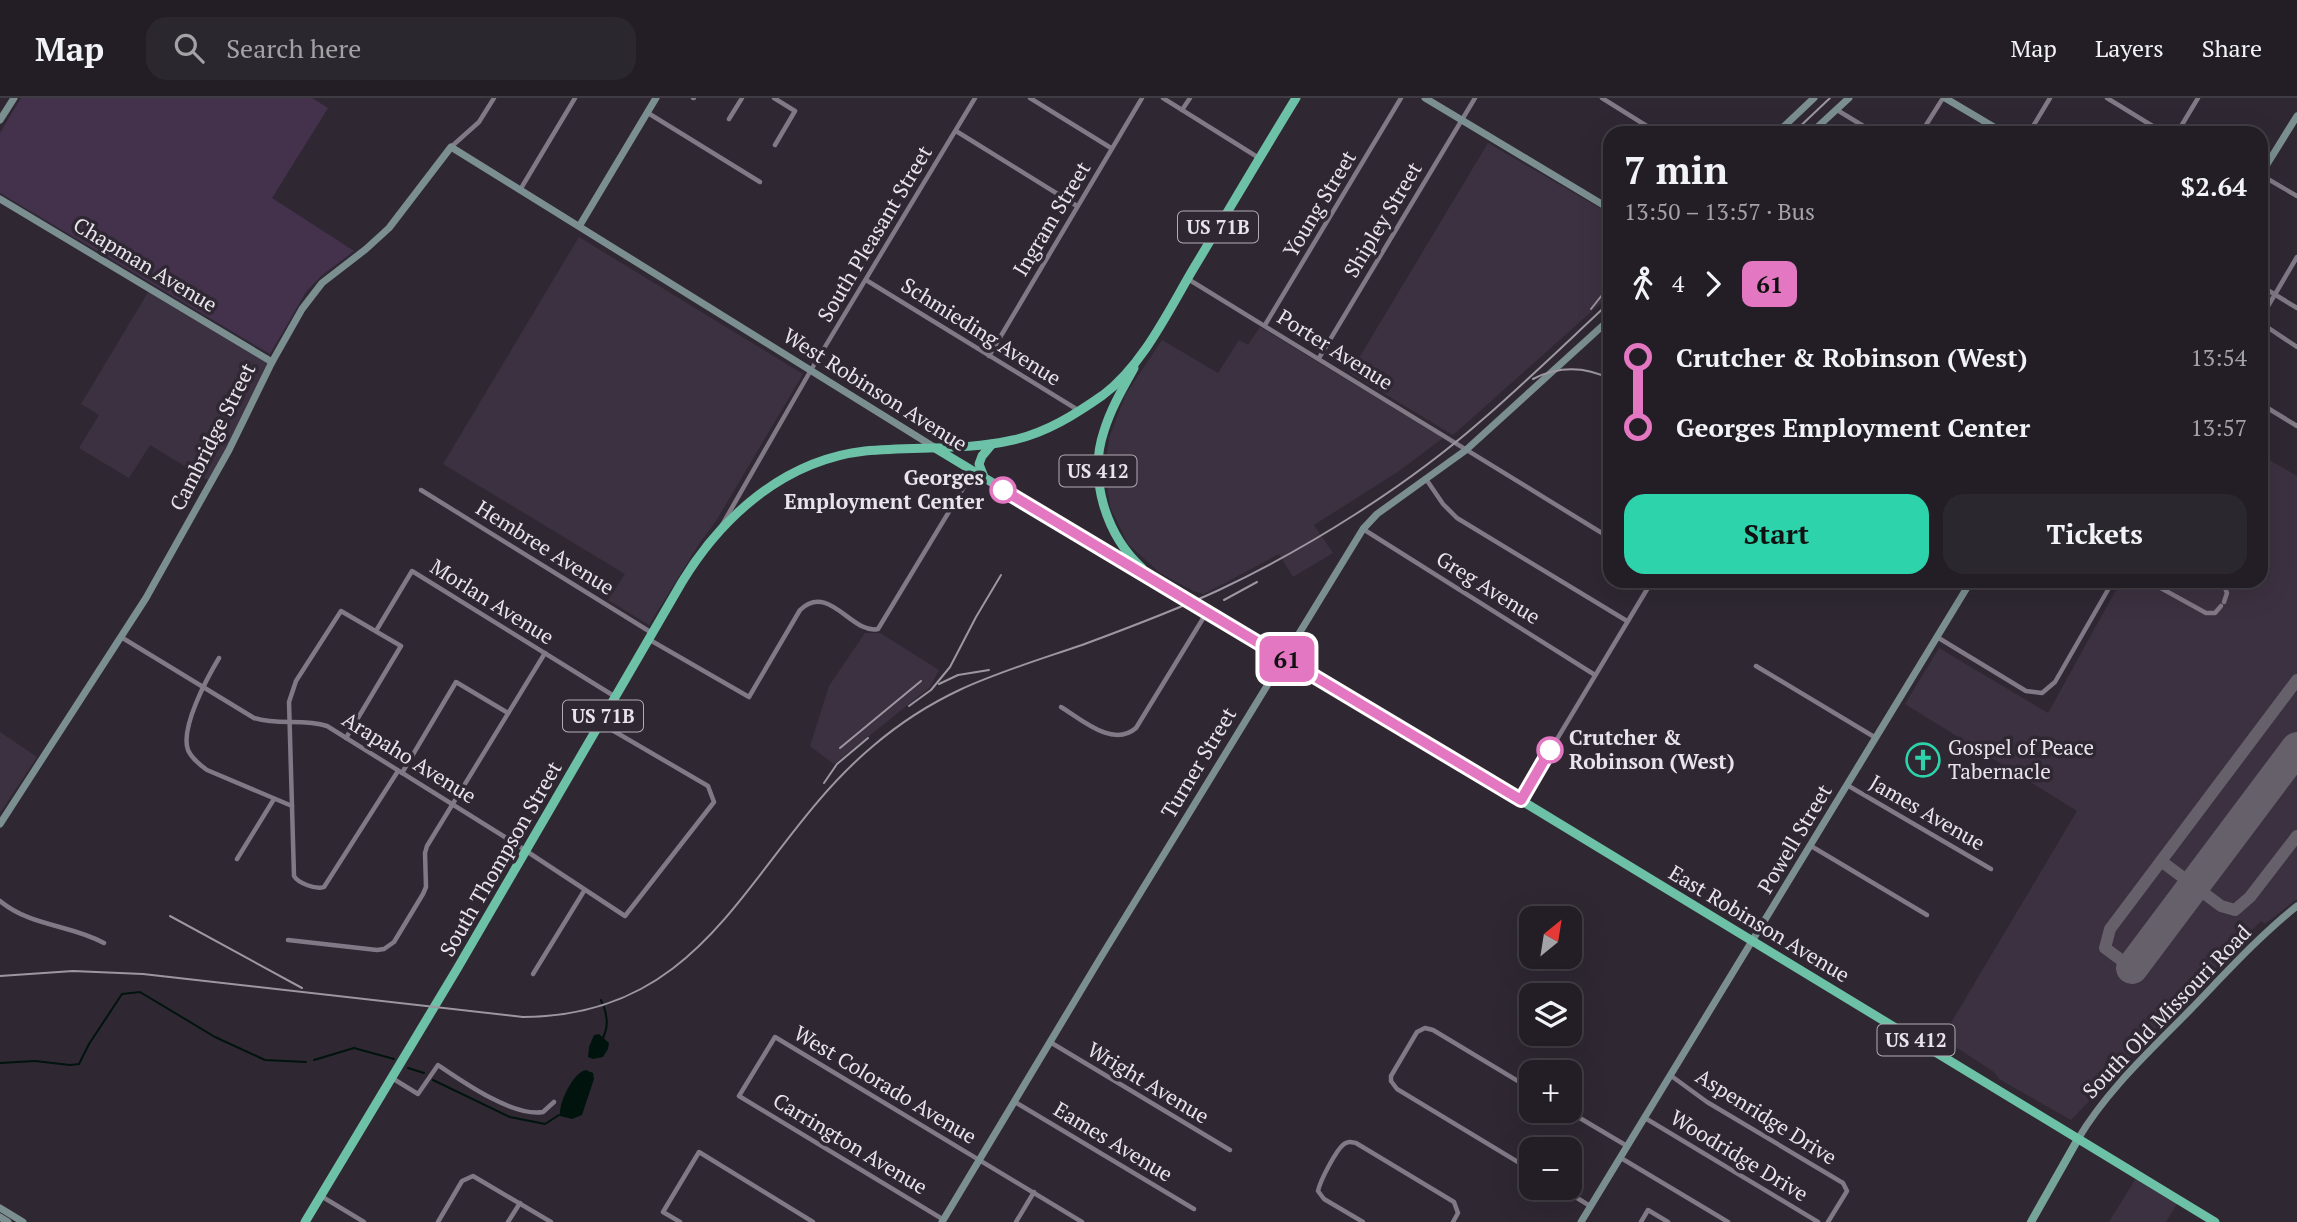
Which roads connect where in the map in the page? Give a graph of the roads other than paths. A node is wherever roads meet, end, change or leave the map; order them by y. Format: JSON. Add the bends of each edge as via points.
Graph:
{"nodes":[{"id":1,"x":13,"y":98,"type":"edge"},
{"id":2,"x":494,"y":98,"type":"edge"},
{"id":3,"x":575,"y":98,"type":"edge"},
{"id":4,"x":656,"y":98,"type":"edge"},
{"id":5,"x":741,"y":98,"type":"edge"},
{"id":6,"x":774,"y":98,"type":"edge"},
{"id":7,"x":975,"y":98,"type":"edge"},
{"id":8,"x":1030,"y":98,"type":"edge"},
{"id":9,"x":1142,"y":98,"type":"edge"},
{"id":10,"x":1163,"y":98,"type":"edge"},
{"id":11,"x":1190,"y":98,"type":"edge"},
{"id":12,"x":1296,"y":98,"type":"edge"},
{"id":13,"x":1401,"y":98,"type":"edge"},
{"id":14,"x":1425,"y":98,"type":"edge"},
{"id":15,"x":1475,"y":98,"type":"edge"},
{"id":16,"x":1602,"y":98,"type":"edge"},
{"id":17,"x":1814,"y":98,"type":"edge"},
{"id":18,"x":1849,"y":98,"type":"edge"},
{"id":19,"x":1944,"y":98,"type":"edge"},
{"id":20,"x":2050,"y":98,"type":"edge"},
{"id":21,"x":2107,"y":98,"type":"edge"},
{"id":22,"x":2198,"y":98,"type":"edge"},
{"id":23,"x":1182,"y":110,"type":"junction"},
{"id":24,"x":1836,"y":110,"type":"junction"},
{"id":25,"x":647,"y":113,"type":"junction"},
{"id":26,"x":2297,"y":116,"type":"edge"},
{"id":27,"x":729,"y":119,"type":"dead end"},
{"id":28,"x":0,"y":120,"type":"edge"},
{"id":29,"x":1461,"y":120,"type":"junction"},
{"id":30,"x":1647,"y":126,"type":"edge"},
{"id":31,"x":1784,"y":126,"type":"edge"},
{"id":32,"x":1819,"y":126,"type":"edge"},
{"id":33,"x":1863,"y":126,"type":"edge"},
{"id":34,"x":1926,"y":126,"type":"edge"},
{"id":35,"x":1992,"y":126,"type":"edge"},
{"id":36,"x":2033,"y":126,"type":"edge"},
{"id":37,"x":2153,"y":126,"type":"edge"},
{"id":38,"x":2181,"y":126,"type":"edge"},
{"id":39,"x":956,"y":131,"type":"junction"},
{"id":40,"x":775,"y":145,"type":"dead end"},
{"id":41,"x":451,"y":147,"type":"junction"},
{"id":42,"x":1111,"y":148,"type":"junction"},
{"id":43,"x":1260,"y":158,"type":"junction"},
{"id":44,"x":2268,"y":163,"type":"edge"},
{"id":45,"x":2268,"y":178,"type":"edge"},
{"id":46,"x":760,"y":182,"type":"dead end"},
{"id":47,"x":520,"y":190,"type":"junction"},
{"id":48,"x":2297,"y":197,"type":"edge"},
{"id":49,"x":0,"y":199,"type":"edge"},
{"id":50,"x":1603,"y":205,"type":"edge"},
{"id":51,"x":1077,"y":206,"type":"junction"},
{"id":52,"x":580,"y":225,"type":"junction"},
{"id":53,"x":2297,"y":257,"type":"edge"},
{"id":54,"x":1188,"y":278,"type":"junction"},
{"id":55,"x":866,"y":280,"type":"junction"},
{"id":56,"x":2268,"y":290,"type":"edge"},
{"id":57,"x":2275,"y":295,"type":"junction"},
{"id":58,"x":2297,"y":307,"type":"edge"},
{"id":59,"x":2268,"y":308,"type":"edge"},
{"id":60,"x":1265,"y":325,"type":"junction"},
{"id":61,"x":1603,"y":325,"type":"edge"},
{"id":62,"x":2268,"y":326,"type":"edge"},
{"id":63,"x":2297,"y":347,"type":"edge"},
{"id":64,"x":989,"y":356,"type":"junction"},
{"id":65,"x":1140,"y":356,"type":"junction"},
{"id":66,"x":1319,"y":358,"type":"junction"},
{"id":67,"x":272,"y":362,"type":"junction"},
{"id":68,"x":811,"y":370,"type":"junction"},
{"id":69,"x":1106,"y":393,"type":"junction"},
{"id":70,"x":1113,"y":408,"type":"junction"},
{"id":71,"x":2268,"y":408,"type":"edge"},
{"id":72,"x":1079,"y":411,"type":"junction"},
{"id":73,"x":2297,"y":426,"type":"edge"},
{"id":74,"x":992,"y":444,"type":"junction"},
{"id":75,"x":934,"y":447,"type":"junction"},
{"id":76,"x":1466,"y":450,"type":"junction"},
{"id":77,"x":973,"y":472,"type":"junction"},
{"id":78,"x":1426,"y":480,"type":"junction"},
{"id":79,"x":991,"y":482,"type":"junction"},
{"id":80,"x":421,"y":490,"type":"dead end"},
{"id":81,"x":1363,"y":529,"type":"junction"},
{"id":82,"x":718,"y":531,"type":"junction"},
{"id":83,"x":1603,"y":534,"type":"edge"},
{"id":84,"x":1117,"y":536,"type":"junction"},
{"id":85,"x":1108,"y":552,"type":"junction"},
{"id":86,"x":1157,"y":581,"type":"junction"},
{"id":87,"x":1648,"y":588,"type":"edge"},
{"id":88,"x":1967,"y":588,"type":"edge"},
{"id":89,"x":2109,"y":588,"type":"edge"},
{"id":90,"x":2161,"y":588,"type":"edge"},
{"id":91,"x":2225,"y":588,"type":"edge"},
{"id":92,"x":1208,"y":612,"type":"junction"},
{"id":93,"x":1627,"y":621,"type":"junction"},
{"id":94,"x":376,"y":631,"type":"junction"},
{"id":95,"x":651,"y":636,"type":"junction"},
{"id":96,"x":121,"y":637,"type":"junction"},
{"id":97,"x":1937,"y":637,"type":"junction"},
{"id":98,"x":545,"y":653,"type":"junction"},
{"id":99,"x":1284,"y":657,"type":"junction"},
{"id":100,"x":219,"y":658,"type":"dead end"},
{"id":101,"x":1756,"y":666,"type":"dead end"},
{"id":102,"x":1595,"y":674,"type":"junction"},
{"id":103,"x":202,"y":687,"type":"junction"},
{"id":104,"x":615,"y":696,"type":"junction"},
{"id":105,"x":1061,"y":707,"type":"dead end"},
{"id":106,"x":508,"y":713,"type":"junction"},
{"id":107,"x":290,"y":722,"type":"junction"},
{"id":108,"x":599,"y":722,"type":"junction"},
{"id":109,"x":346,"y":738,"type":"junction"},
{"id":110,"x":1876,"y":738,"type":"junction"},
{"id":111,"x":400,"y":772,"type":"junction"},
{"id":112,"x":1847,"y":785,"type":"junction"},
{"id":113,"x":274,"y":799,"type":"junction"},
{"id":114,"x":1521,"y":800,"type":"junction"},
{"id":115,"x":453,"y":804,"type":"junction"},
{"id":116,"x":292,"y":806,"type":"junction"},
{"id":117,"x":0,"y":824,"type":"edge"},
{"id":118,"x":1811,"y":846,"type":"junction"},
{"id":119,"x":526,"y":852,"type":"junction"},
{"id":120,"x":237,"y":859,"type":"dead end"},
{"id":121,"x":1991,"y":869,"type":"dead end"},
{"id":122,"x":584,"y":891,"type":"junction"},
{"id":123,"x":0,"y":901,"type":"edge"},
{"id":124,"x":2297,"y":906,"type":"edge"},
{"id":125,"x":1927,"y":915,"type":"dead end"},
{"id":126,"x":288,"y":940,"type":"dead end"},
{"id":127,"x":1753,"y":941,"type":"junction"},
{"id":128,"x":104,"y":943,"type":"dead end"},
{"id":129,"x":533,"y":974,"type":"dead end"},
{"id":130,"x":775,"y":1037,"type":"joint"},
{"id":131,"x":1050,"y":1042,"type":"junction"},
{"id":132,"x":1670,"y":1075,"type":"junction"},
{"id":133,"x":391,"y":1078,"type":"junction"},
{"id":134,"x":1519,"y":1082,"type":"edge"},
{"id":135,"x":554,"y":1102,"type":"dead end"},
{"id":136,"x":1015,"y":1102,"type":"junction"},
{"id":137,"x":1644,"y":1118,"type":"junction"},
{"id":138,"x":1582,"y":1119,"type":"edge"},
{"id":139,"x":2078,"y":1139,"type":"junction"},
{"id":140,"x":1627,"y":1146,"type":"junction"},
{"id":141,"x":1230,"y":1150,"type":"dead end"},
{"id":142,"x":1620,"y":1157,"type":"junction"},
{"id":143,"x":980,"y":1160,"type":"junction"},
{"id":144,"x":1519,"y":1163,"type":"edge"},
{"id":145,"x":1034,"y":1192,"type":"junction"},
{"id":146,"x":321,"y":1196,"type":"junction"},
{"id":147,"x":1581,"y":1200,"type":"edge"},
{"id":148,"x":520,"y":1203,"type":"junction"},
{"id":149,"x":1591,"y":1206,"type":"junction"},
{"id":150,"x":0,"y":1208,"type":"edge"},
{"id":151,"x":1194,"y":1209,"type":"dead end"},
{"id":152,"x":0,"y":1217,"type":"edge"},
{"id":153,"x":943,"y":1221,"type":"edge"},
{"id":154,"x":8,"y":1222,"type":"edge"},
{"id":155,"x":23,"y":1222,"type":"edge"},
{"id":156,"x":305,"y":1222,"type":"edge"},
{"id":157,"x":364,"y":1222,"type":"edge"},
{"id":158,"x":438,"y":1222,"type":"edge"},
{"id":159,"x":508,"y":1222,"type":"edge"},
{"id":160,"x":551,"y":1222,"type":"edge"},
{"id":161,"x":680,"y":1222,"type":"edge"},
{"id":162,"x":813,"y":1222,"type":"edge"},
{"id":163,"x":1016,"y":1222,"type":"edge"},
{"id":164,"x":1082,"y":1222,"type":"edge"},
{"id":165,"x":1363,"y":1222,"type":"edge"},
{"id":166,"x":1453,"y":1222,"type":"edge"},
{"id":167,"x":1581,"y":1222,"type":"edge"},
{"id":168,"x":1641,"y":1222,"type":"edge"},
{"id":169,"x":1668,"y":1222,"type":"edge"},
{"id":170,"x":1728,"y":1222,"type":"edge"},
{"id":171,"x":1818,"y":1222,"type":"edge"},
{"id":172,"x":1828,"y":1222,"type":"edge"},
{"id":173,"x":2031,"y":1222,"type":"edge"},
{"id":174,"x":2215,"y":1222,"type":"edge"}],
"edges":[{"from":1,"to":28,"type":"street"},
{"from":2,"to":41,"type":"street","name":"Cambridge Street","via":[[478,122]]},
{"from":3,"to":47,"type":"street"},
{"from":4,"to":25,"type":"street"},
{"from":5,"to":27,"type":"street"},
{"from":6,"to":40,"type":"street","via":[[795,111]]},
{"from":7,"to":39,"type":"street","name":"South Pleasant Street"},
{"from":8,"to":42,"type":"street"},
{"from":9,"to":42,"type":"street","name":"Ingram Street"},
{"from":10,"to":23,"type":"street"},
{"from":11,"to":23,"type":"street"},
{"from":12,"to":43,"type":"highway","name":"South Thompson Street","number":"US 71B"},
{"from":13,"to":60,"type":"street","name":"Young Street"},
{"from":14,"to":29,"type":"street"},
{"from":15,"to":29,"type":"street","name":"Shipley Street"},
{"from":16,"to":30,"type":"street"},
{"from":17,"to":31,"type":"street"},
{"from":18,"to":24,"type":"street"},
{"from":19,"to":34,"type":"street"},
{"from":19,"to":35,"type":"street"},
{"from":20,"to":36,"type":"street"},
{"from":21,"to":37,"type":"street"},
{"from":22,"to":38,"type":"street"},
{"from":23,"to":43,"type":"street"},
{"from":24,"to":32,"type":"street"},
{"from":24,"to":33,"type":"street"},
{"from":25,"to":46,"type":"street"},
{"from":25,"to":52,"type":"street"},
{"from":26,"to":44,"type":"street"},
{"from":29,"to":50,"type":"street"},
{"from":29,"to":66,"type":"street","name":"Shipley Street"},
{"from":39,"to":51,"type":"street"},
{"from":39,"to":55,"type":"street","name":"South Pleasant Street"},
{"from":41,"to":47,"type":"street","name":"West Robinson Avenue"},
{"from":41,"to":67,"type":"street","name":"Cambridge Street","via":[[389,228],[321,283]]},
{"from":42,"to":51,"type":"street","name":"Ingram Street"},
{"from":43,"to":54,"type":"highway","name":"South Thompson Street","number":"US 71B"},
{"from":45,"to":48,"type":"street"},
{"from":47,"to":52,"type":"street","name":"West Robinson Avenue"},
{"from":49,"to":67,"type":"street","name":"Chapman Avenue"},
{"from":51,"to":64,"type":"street","name":"Ingram Street"},
{"from":52,"to":68,"type":"street","name":"West Robinson Avenue"},
{"from":53,"to":57,"type":"street"},
{"from":54,"to":60,"type":"street","name":"Porter Avenue"},
{"from":54,"to":65,"type":"highway","name":"South Thompson Street","number":"US 71B"},
{"from":55,"to":64,"type":"street","name":"Schmieding Avenue"},
{"from":55,"to":68,"type":"street","name":"South Pleasant Street"},
{"from":56,"to":57,"type":"street"},
{"from":57,"to":58,"type":"street"},
{"from":57,"to":59,"type":"street"},
{"from":60,"to":66,"type":"street","name":"Porter Avenue"},
{"from":61,"to":76,"type":"street","name":"Turner Street"},
{"from":62,"to":63,"type":"street"},
{"from":64,"to":72,"type":"street","name":"Schmieding Avenue"},
{"from":65,"to":69,"type":"highway","name":"South Thompson Street","number":"US 71B"},
{"from":65,"to":70,"type":"highway","number":"US 412"},
{"from":66,"to":76,"type":"street","name":"Porter Avenue"},
{"from":67,"to":96,"type":"street","name":"Cambridge Street","via":[[229,450]]},
{"from":68,"to":75,"type":"street","name":"West Robinson Avenue"},
{"from":68,"to":82,"type":"street","name":"South Pleasant Street"},
{"from":69,"to":70,"type":"highway"},
{"from":69,"to":72,"type":"highway","name":"South Thompson Street","number":"US 71B"},
{"from":70,"to":84,"type":"highway","number":"US 412","via":[[1100,444],[1098,474]]},
{"from":71,"to":73,"type":"street"},
{"from":72,"to":74,"type":"highway","name":"South Thompson Street","number":"US 71B","via":[[1016,440]]},
{"from":74,"to":75,"type":"highway","name":"South Thompson Street","number":"US 71B"},
{"from":74,"to":79,"type":"highway","via":[[979,464]]},
{"from":75,"to":77,"type":"highway","name":"West Robinson Avenue"},
{"from":75,"to":82,"type":"highway","name":"South Thompson Street","number":"US 71B","via":[[864,451],[805,468],[761,493]]},
{"from":76,"to":78,"type":"street","name":"Turner Street"},
{"from":76,"to":83,"type":"street","name":"Porter Avenue"},
{"from":77,"to":79,"type":"highway","name":"West Robinson Avenue"},
{"from":77,"to":95,"type":"street","name":"Hembree Avenue","via":[[878,629],[869,629],[820,602],[807,603],[749,697]]},
{"from":78,"to":81,"type":"street","name":"Turner Street"},
{"from":78,"to":93,"type":"street","via":[[1457,518]]},
{"from":79,"to":85,"type":"highway","name":"West Robinson Avenue"},
{"from":80,"to":95,"type":"street","name":"Hembree Avenue"},
{"from":81,"to":99,"type":"street","name":"Turner Street"},
{"from":81,"to":102,"type":"street","name":"Greg Avenue"},
{"from":82,"to":95,"type":"highway","name":"South Thompson Street","number":"US 71B"},
{"from":84,"to":85,"type":"highway"},
{"from":84,"to":86,"type":"highway","number":"US 412"},
{"from":85,"to":86,"type":"highway","name":"West Robinson Avenue","number":"US 412"},
{"from":86,"to":92,"type":"highway","name":"West Robinson Avenue","number":"US 412"},
{"from":87,"to":93,"type":"street"},
{"from":88,"to":97,"type":"street","name":"Powell Street"},
{"from":89,"to":97,"type":"street","via":[[2055,682],[2042,692],[2026,691]]},
{"from":90,"to":91,"type":"street","via":[[2206,613],[2215,613],[2223,604]]},
{"from":92,"to":99,"type":"highway","name":"West Robinson Avenue","number":"US 412"},
{"from":92,"to":105,"type":"street","via":[[1129,734],[1111,735]]},
{"from":93,"to":102,"type":"street"},
{"from":94,"to":98,"type":"street","name":"Morlan Avenue","via":[[412,571]]},
{"from":94,"to":107,"type":"street","via":[[341,611],[296,681],[289,702]]},
{"from":94,"to":109,"type":"street","via":[[401,646]]},
{"from":95,"to":104,"type":"highway","name":"South Thompson Street","number":"US 71B"},
{"from":96,"to":103,"type":"street","name":"Arapaho Avenue"},
{"from":96,"to":117,"type":"street","name":"Cambridge Street"},
{"from":97,"to":110,"type":"street","name":"Powell Street"},
{"from":98,"to":104,"type":"street","name":"Morlan Avenue"},
{"from":98,"to":106,"type":"street"},
{"from":99,"to":114,"type":"highway","name":"East Robinson Avenue","number":"US 412"},
{"from":99,"to":131,"type":"street","name":"Turner Street"},
{"from":100,"to":103,"type":"street"},
{"from":101,"to":110,"type":"street"},
{"from":102,"to":114,"type":"street"},
{"from":103,"to":107,"type":"street","name":"Arapaho Avenue","via":[[254,718]]},
{"from":103,"to":113,"type":"street","via":[[188,751],[207,770]]},
{"from":104,"to":108,"type":"highway","name":"South Thompson Street","number":"US 71B"},
{"from":106,"to":111,"type":"street","via":[[456,682]]},
{"from":106,"to":115,"type":"street"},
{"from":107,"to":109,"type":"street","name":"Arapaho Avenue","via":[[316,722]]},
{"from":107,"to":116,"type":"street"},
{"from":108,"to":119,"type":"highway","name":"South Thompson Street","number":"US 71B"},
{"from":108,"to":122,"type":"street","name":"Arapaho Avenue","via":[[708,786],[714,802],[625,916]]},
{"from":109,"to":111,"type":"street","name":"Arapaho Avenue"},
{"from":110,"to":112,"type":"street","name":"Powell Street"},
{"from":111,"to":115,"type":"street","name":"Arapaho Avenue"},
{"from":111,"to":116,"type":"street","via":[[321,889],[295,879]]},
{"from":112,"to":118,"type":"street","name":"Powell Street"},
{"from":112,"to":121,"type":"street","name":"James Avenue"},
{"from":113,"to":116,"type":"street"},
{"from":113,"to":120,"type":"street"},
{"from":114,"to":127,"type":"highway","name":"East Robinson Avenue","number":"US 412"},
{"from":115,"to":119,"type":"street","name":"Arapaho Avenue"},
{"from":115,"to":126,"type":"street","via":[[427,846],[423,894],[389,947],[377,950]]},
{"from":118,"to":125,"type":"street"},
{"from":118,"to":127,"type":"street","name":"Powell Street"},
{"from":119,"to":122,"type":"street","name":"Arapaho Avenue"},
{"from":119,"to":133,"type":"highway","name":"South Thompson Street","number":"US 71B"},
{"from":122,"to":129,"type":"street"},
{"from":123,"to":128,"type":"street","via":[[33,920]]},
{"from":124,"to":139,"type":"street","name":"South Old Missouri Road","via":[[2122,1080]]},
{"from":127,"to":132,"type":"street","name":"Powell Street"},
{"from":127,"to":139,"type":"highway","name":"East Robinson Avenue","number":"US 412"},
{"from":130,"to":143,"type":"street","name":"West Colorado Avenue"},
{"from":130,"to":153,"type":"street","name":"Carrington Avenue","via":[[739,1096]]},
{"from":131,"to":136,"type":"street","name":"Turner Street"},
{"from":131,"to":141,"type":"street","name":"Wright Avenue"},
{"from":132,"to":137,"type":"street","name":"Powell Street"},
{"from":132,"to":172,"type":"street","name":"Aspenridge Drive","via":[[1843,1183],[1847,1191]]},
{"from":133,"to":135,"type":"street","via":[[418,1094],[439,1065],[496,1100],[524,1110],[543,1112]]},
{"from":133,"to":146,"type":"highway","name":"South Thompson Street","number":"US 71B"},
{"from":134,"to":144,"type":"street","via":[[1425,1028],[1417,1032],[1391,1076],[1397,1089]]},
{"from":136,"to":143,"type":"street","name":"Turner Street"},
{"from":136,"to":151,"type":"street","name":"Eames Avenue"},
{"from":137,"to":140,"type":"street","name":"Powell Street"},
{"from":137,"to":171,"type":"street","name":"Woodridge Drive"},
{"from":138,"to":140,"type":"street"},
{"from":139,"to":173,"type":"main road","name":"South Old Missouri Road"},
{"from":139,"to":174,"type":"highway","name":"East Robinson Avenue","number":"US 412"},
{"from":140,"to":142,"type":"street","name":"Powell Street"},
{"from":142,"to":149,"type":"street","name":"Powell Street"},
{"from":142,"to":170,"type":"street"},
{"from":143,"to":145,"type":"street","name":"West Colorado Avenue"},
{"from":143,"to":153,"type":"street","name":"Turner Street"},
{"from":145,"to":163,"type":"street"},
{"from":145,"to":164,"type":"street","name":"West Colorado Avenue"},
{"from":146,"to":156,"type":"highway","name":"South Thompson Street","number":"US 71B"},
{"from":146,"to":157,"type":"street"},
{"from":147,"to":149,"type":"street"},
{"from":148,"to":158,"type":"street","via":[[469,1176]]},
{"from":148,"to":159,"type":"street"},
{"from":148,"to":160,"type":"street"},
{"from":149,"to":167,"type":"street","name":"Powell Street"},
{"from":150,"to":155,"type":"street"},
{"from":152,"to":154,"type":"street"},
{"from":161,"to":162,"type":"street","via":[[663,1212],[699,1152]]},
{"from":165,"to":166,"type":"street","via":[[1318,1191],[1348,1142],[1454,1202],[1458,1209]]},
{"from":168,"to":169,"type":"street","via":[[1648,1210]]}]}
